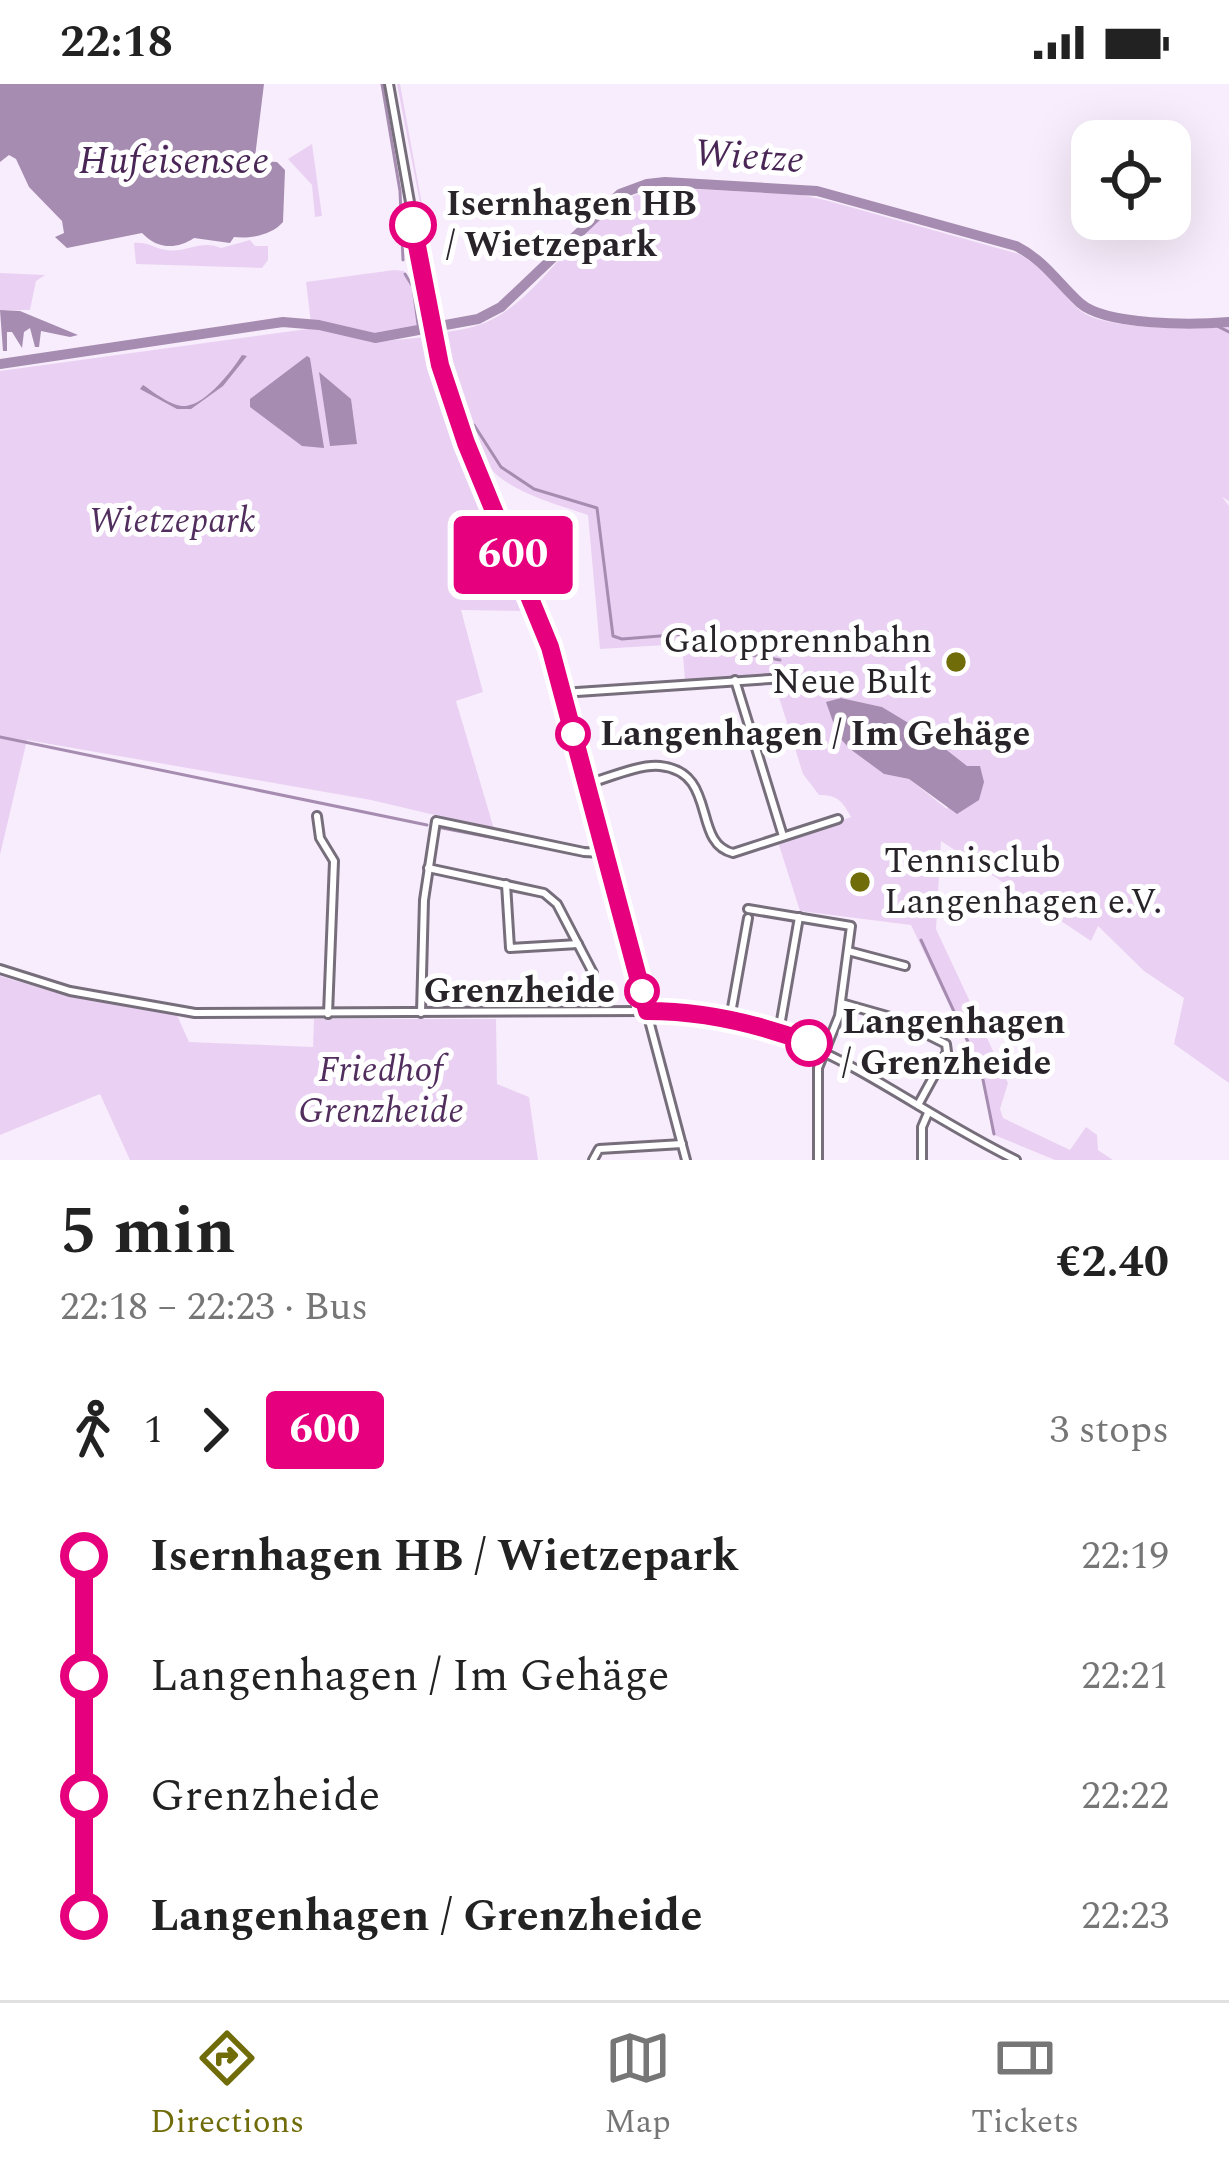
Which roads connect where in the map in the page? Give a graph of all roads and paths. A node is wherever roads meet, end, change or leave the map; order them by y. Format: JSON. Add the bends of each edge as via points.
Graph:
{"nodes":[{"id":1,"x":389,"y":84,"type":"edge"},
{"id":2,"x":786,"y":678,"type":"dead end"},
{"id":3,"x":734,"y":680,"type":"junction"},
{"id":4,"x":562,"y":693,"type":"junction"},
{"id":5,"x":586,"y":784,"type":"junction"},
{"id":6,"x":317,"y":816,"type":"dead end"},
{"id":7,"x":838,"y":819,"type":"dead end"},
{"id":8,"x":783,"y":836,"type":"junction"},
{"id":9,"x":604,"y":853,"type":"junction"},
{"id":10,"x":428,"y":868,"type":"junction"},
{"id":11,"x":506,"y":884,"type":"junction"},
{"id":12,"x":799,"y":917,"type":"junction"},
{"id":13,"x":578,"y":944,"type":"junction"},
{"id":14,"x":848,"y":951,"type":"junction"},
{"id":15,"x":905,"y":966,"type":"dead end"},
{"id":16,"x":0,"y":969,"type":"edge"},
{"id":17,"x":592,"y":973,"type":"dead end"},
{"id":18,"x":841,"y":1004,"type":"junction"},
{"id":19,"x":647,"y":1011,"type":"junction"},
{"id":20,"x":421,"y":1012,"type":"junction"},
{"id":21,"x":328,"y":1014,"type":"junction"},
{"id":22,"x":730,"y":1019,"type":"junction"},
{"id":23,"x":779,"y":1032,"type":"junction"},
{"id":24,"x":826,"y":1050,"type":"junction"},
{"id":25,"x":917,"y":1106,"type":"junction"},
{"id":26,"x":928,"y":1113,"type":"junction"},
{"id":27,"x":682,"y":1144,"type":"junction"},
{"id":28,"x":593,"y":1160,"type":"edge"},
{"id":29,"x":686,"y":1160,"type":"edge"},
{"id":30,"x":818,"y":1160,"type":"edge"},
{"id":31,"x":922,"y":1160,"type":"edge"},
{"id":32,"x":1016,"y":1160,"type":"edge"}],
"edges":[{"from":1,"to":4,"type":"street","via":[[429,321],[454,412]]},
{"from":2,"to":3,"type":"street"},
{"from":3,"to":4,"type":"street"},
{"from":3,"to":8,"type":"street"},
{"from":4,"to":5,"type":"street"},
{"from":5,"to":8,"type":"street","via":[[664,767],[694,782],[725,851]]},
{"from":5,"to":9,"type":"street"},
{"from":6,"to":21,"type":"street","via":[[334,861]]},
{"from":7,"to":8,"type":"street"},
{"from":9,"to":10,"type":"street","via":[[436,821]]},
{"from":9,"to":19,"type":"street"},
{"from":10,"to":11,"type":"street"},
{"from":10,"to":20,"type":"street"},
{"from":11,"to":13,"type":"street","via":[[552,898]]},
{"from":11,"to":13,"type":"street","via":[[510,948]]},
{"from":12,"to":14,"type":"street","via":[[850,926]]},
{"from":12,"to":22,"type":"street","via":[[748,913]]},
{"from":12,"to":23,"type":"street"},
{"from":13,"to":17,"type":"street"},
{"from":14,"to":15,"type":"street"},
{"from":14,"to":18,"type":"street"},
{"from":16,"to":21,"type":"street","via":[[175,1011]]},
{"from":18,"to":24,"type":"street"},
{"from":18,"to":25,"type":"street","via":[[946,1044]]},
{"from":19,"to":20,"type":"street"},
{"from":19,"to":22,"type":"street"},
{"from":19,"to":27,"type":"street"},
{"from":20,"to":21,"type":"street"},
{"from":22,"to":23,"type":"street"},
{"from":23,"to":24,"type":"street"},
{"from":24,"to":25,"type":"street"},
{"from":24,"to":30,"type":"street","via":[[818,1068]]},
{"from":25,"to":26,"type":"street"},
{"from":26,"to":31,"type":"street"},
{"from":26,"to":32,"type":"street"},
{"from":27,"to":28,"type":"street","via":[[599,1149]]},
{"from":27,"to":29,"type":"street"}]}
